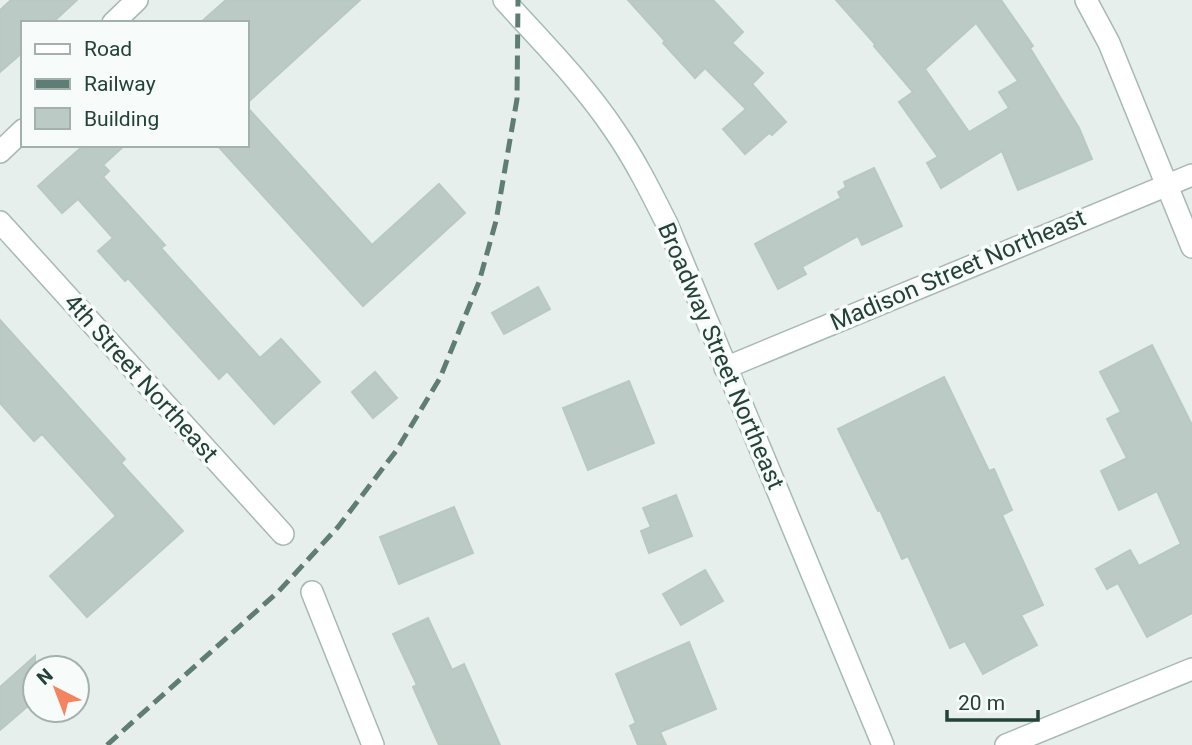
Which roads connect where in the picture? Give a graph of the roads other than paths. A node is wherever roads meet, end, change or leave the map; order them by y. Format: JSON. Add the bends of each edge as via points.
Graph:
{"nodes":[{"id":1,"x":138,"y":0,"type":"edge"},
{"id":2,"x":503,"y":0,"type":"edge"},
{"id":3,"x":1086,"y":0,"type":"edge"},
{"id":4,"x":115,"y":21,"type":"edge"},
{"id":5,"x":21,"y":132,"type":"edge"},
{"id":6,"x":0,"y":152,"type":"edge"},
{"id":7,"x":1192,"y":175,"type":"edge"},
{"id":8,"x":1166,"y":184,"type":"junction"},
{"id":9,"x":0,"y":222,"type":"edge"},
{"id":10,"x":1192,"y":247,"type":"edge"},
{"id":11,"x":725,"y":368,"type":"junction"},
{"id":12,"x":283,"y":534,"type":"dead end"},
{"id":13,"x":312,"y":592,"type":"dead end"},
{"id":14,"x":1192,"y":669,"type":"edge"},
{"id":15,"x":373,"y":745,"type":"edge"},
{"id":16,"x":883,"y":745,"type":"edge"},
{"id":17,"x":1006,"y":745,"type":"edge"}],
"edges":[{"from":1,"to":4,"type":"street"},
{"from":2,"to":11,"type":"street","name":"Broadway Street Northeast","via":[[572,75],[645,180]]},
{"from":3,"to":8,"type":"street","via":[[1109,43]]},
{"from":5,"to":6,"type":"street"},
{"from":7,"to":8,"type":"street","name":"Madison Street Northeast"},
{"from":8,"to":10,"type":"street"},
{"from":8,"to":11,"type":"street","name":"Madison Street Northeast"},
{"from":9,"to":12,"type":"street","name":"4th Street Northeast"},
{"from":11,"to":16,"type":"street","name":"Broadway Street Northeast"},
{"from":13,"to":15,"type":"street"},
{"from":14,"to":17,"type":"street"}]}
